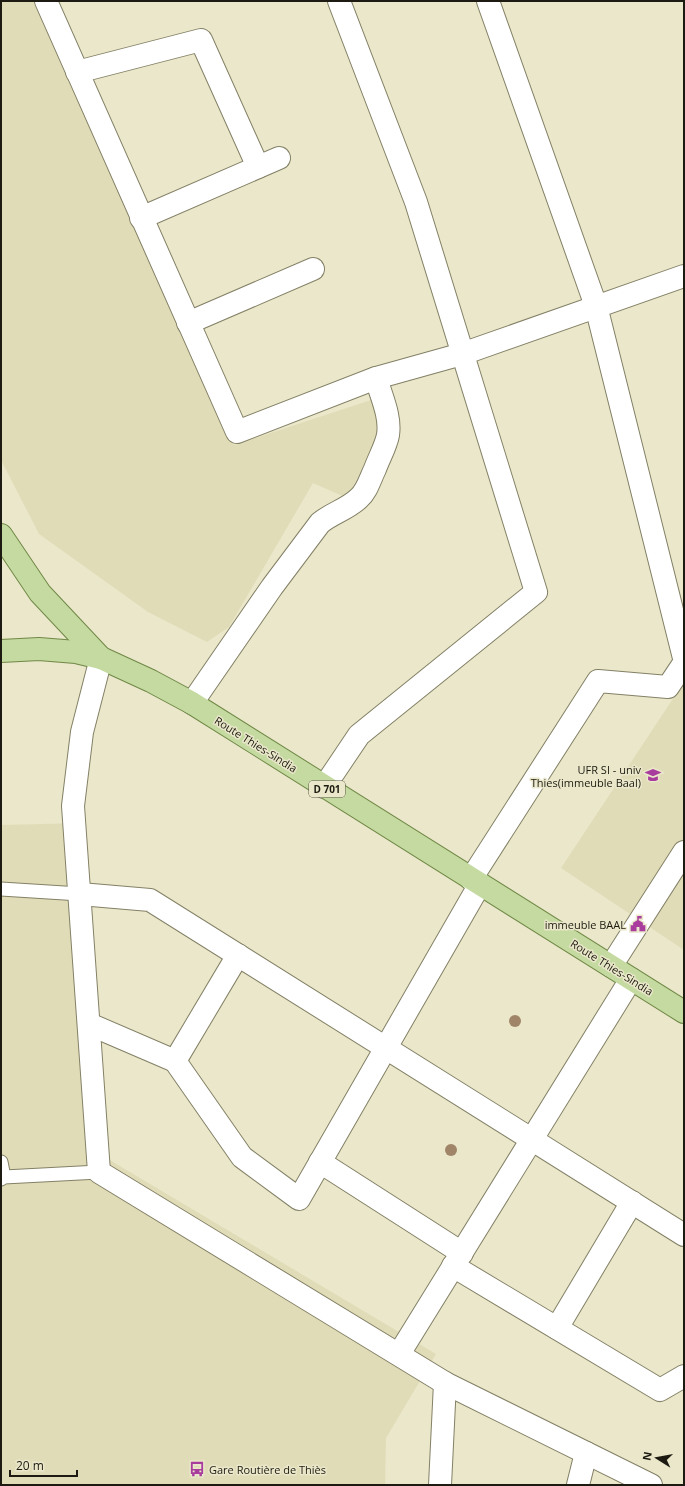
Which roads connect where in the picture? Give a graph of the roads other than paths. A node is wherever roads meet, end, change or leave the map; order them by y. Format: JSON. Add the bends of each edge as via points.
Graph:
{"nodes":[{"id":1,"x":46,"y":1,"type":"edge"},
{"id":2,"x":339,"y":1,"type":"edge"},
{"id":3,"x":488,"y":1,"type":"edge"},
{"id":4,"x":77,"y":72,"type":"junction"},
{"id":5,"x":279,"y":158,"type":"dead end"},
{"id":6,"x":258,"y":167,"type":"junction"},
{"id":7,"x":142,"y":218,"type":"junction"},
{"id":8,"x":313,"y":269,"type":"dead end"},
{"id":9,"x":684,"y":276,"type":"edge"},
{"id":10,"x":596,"y":306,"type":"junction"},
{"id":11,"x":188,"y":323,"type":"junction"},
{"id":12,"x":462,"y":354,"type":"junction"},
{"id":13,"x":376,"y":378,"type":"junction"},
{"id":14,"x":1,"y":535,"type":"edge"},
{"id":15,"x":1,"y":651,"type":"edge"},
{"id":16,"x":102,"y":658,"type":"junction"},
{"id":17,"x":684,"y":658,"type":"edge"},
{"id":18,"x":684,"y":663,"type":"edge"},
{"id":19,"x":192,"y":704,"type":"junction"},
{"id":20,"x":324,"y":787,"type":"junction"},
{"id":21,"x":684,"y":852,"type":"edge"},
{"id":22,"x":475,"y":881,"type":"junction"},
{"id":23,"x":1,"y":889,"type":"edge"},
{"id":24,"x":80,"y":894,"type":"junction"},
{"id":25,"x":238,"y":955,"type":"junction"},
{"id":26,"x":611,"y":966,"type":"junction"},
{"id":27,"x":632,"y":979,"type":"junction"},
{"id":28,"x":684,"y":1012,"type":"edge"},
{"id":29,"x":89,"y":1024,"type":"junction"},
{"id":30,"x":386,"y":1048,"type":"junction"},
{"id":31,"x":175,"y":1061,"type":"junction"},
{"id":32,"x":532,"y":1139,"type":"junction"},
{"id":33,"x":1,"y":1162,"type":"edge"},
{"id":34,"x":320,"y":1162,"type":"junction"},
{"id":35,"x":99,"y":1172,"type":"junction"},
{"id":36,"x":2,"y":1178,"type":"edge"},
{"id":37,"x":632,"y":1202,"type":"junction"},
{"id":38,"x":684,"y":1235,"type":"edge"},
{"id":39,"x":458,"y":1259,"type":"junction"},
{"id":40,"x":557,"y":1328,"type":"junction"},
{"id":41,"x":399,"y":1354,"type":"junction"},
{"id":42,"x":684,"y":1376,"type":"edge"},
{"id":43,"x":445,"y":1382,"type":"junction"},
{"id":44,"x":586,"y":1453,"type":"junction"},
{"id":45,"x":440,"y":1485,"type":"edge"},
{"id":46,"x":578,"y":1485,"type":"edge"},
{"id":47,"x":651,"y":1485,"type":"edge"}],
"edges":[{"from":1,"to":4,"type":"street"},
{"from":2,"to":12,"type":"street","via":[[416,202]]},
{"from":3,"to":10,"type":"street"},
{"from":4,"to":6,"type":"street","via":[[201,40]]},
{"from":4,"to":7,"type":"street"},
{"from":5,"to":6,"type":"street"},
{"from":6,"to":7,"type":"street"},
{"from":7,"to":11,"type":"street"},
{"from":8,"to":11,"type":"street"},
{"from":9,"to":10,"type":"street"},
{"from":10,"to":12,"type":"street"},
{"from":10,"to":17,"type":"street"},
{"from":11,"to":13,"type":"street","via":[[237,432]]},
{"from":12,"to":13,"type":"street"},
{"from":12,"to":20,"type":"street","via":[[536,592],[359,735]]},
{"from":13,"to":19,"type":"street","via":[[389,426],[386,442],[365,491],[347,508],[320,523],[272,586]]},
{"from":14,"to":16,"type":"main road","name":"Route Thies-Sindia","number":"D 701","via":[[40,593]]},
{"from":15,"to":16,"type":"main road","via":[[39,649],[76,652]]},
{"from":16,"to":19,"type":"main road","name":"Route Thies-Sindia","number":"D 701"},
{"from":16,"to":24,"type":"street","via":[[82,732],[74,806]]},
{"from":18,"to":22,"type":"street","via":[[668,687],[598,681]]},
{"from":19,"to":20,"type":"main road","name":"Route Thies-Sindia","number":"D 701"},
{"from":20,"to":22,"type":"main road","name":"Route Thies-Sindia","number":"D 701"},
{"from":21,"to":26,"type":"street"},
{"from":22,"to":26,"type":"main road","name":"Route Thies-Sindia","number":"D 701"},
{"from":22,"to":30,"type":"street"},
{"from":23,"to":24,"type":"lane"},
{"from":24,"to":25,"type":"street","via":[[150,900]]},
{"from":24,"to":29,"type":"street"},
{"from":25,"to":30,"type":"street"},
{"from":25,"to":31,"type":"street"},
{"from":26,"to":27,"type":"main road","name":"Route Thies-Sindia","number":"D 701"},
{"from":27,"to":28,"type":"main road","name":"Route Thies-Sindia","number":"D 701"},
{"from":27,"to":32,"type":"street"},
{"from":29,"to":31,"type":"street"},
{"from":29,"to":35,"type":"street"},
{"from":30,"to":32,"type":"street"},
{"from":30,"to":34,"type":"street"},
{"from":31,"to":34,"type":"street","via":[[242,1157],[299,1199]]},
{"from":32,"to":37,"type":"street"},
{"from":32,"to":39,"type":"street"},
{"from":33,"to":36,"type":"lane"},
{"from":34,"to":39,"type":"street"},
{"from":35,"to":36,"type":"lane"},
{"from":35,"to":41,"type":"street"},
{"from":37,"to":38,"type":"street"},
{"from":37,"to":40,"type":"street"},
{"from":39,"to":40,"type":"street"},
{"from":39,"to":41,"type":"street"},
{"from":40,"to":42,"type":"street","via":[[660,1390]]},
{"from":41,"to":43,"type":"street"},
{"from":43,"to":44,"type":"street"},
{"from":43,"to":45,"type":"street"},
{"from":44,"to":46,"type":"street"},
{"from":44,"to":47,"type":"street"}]}
